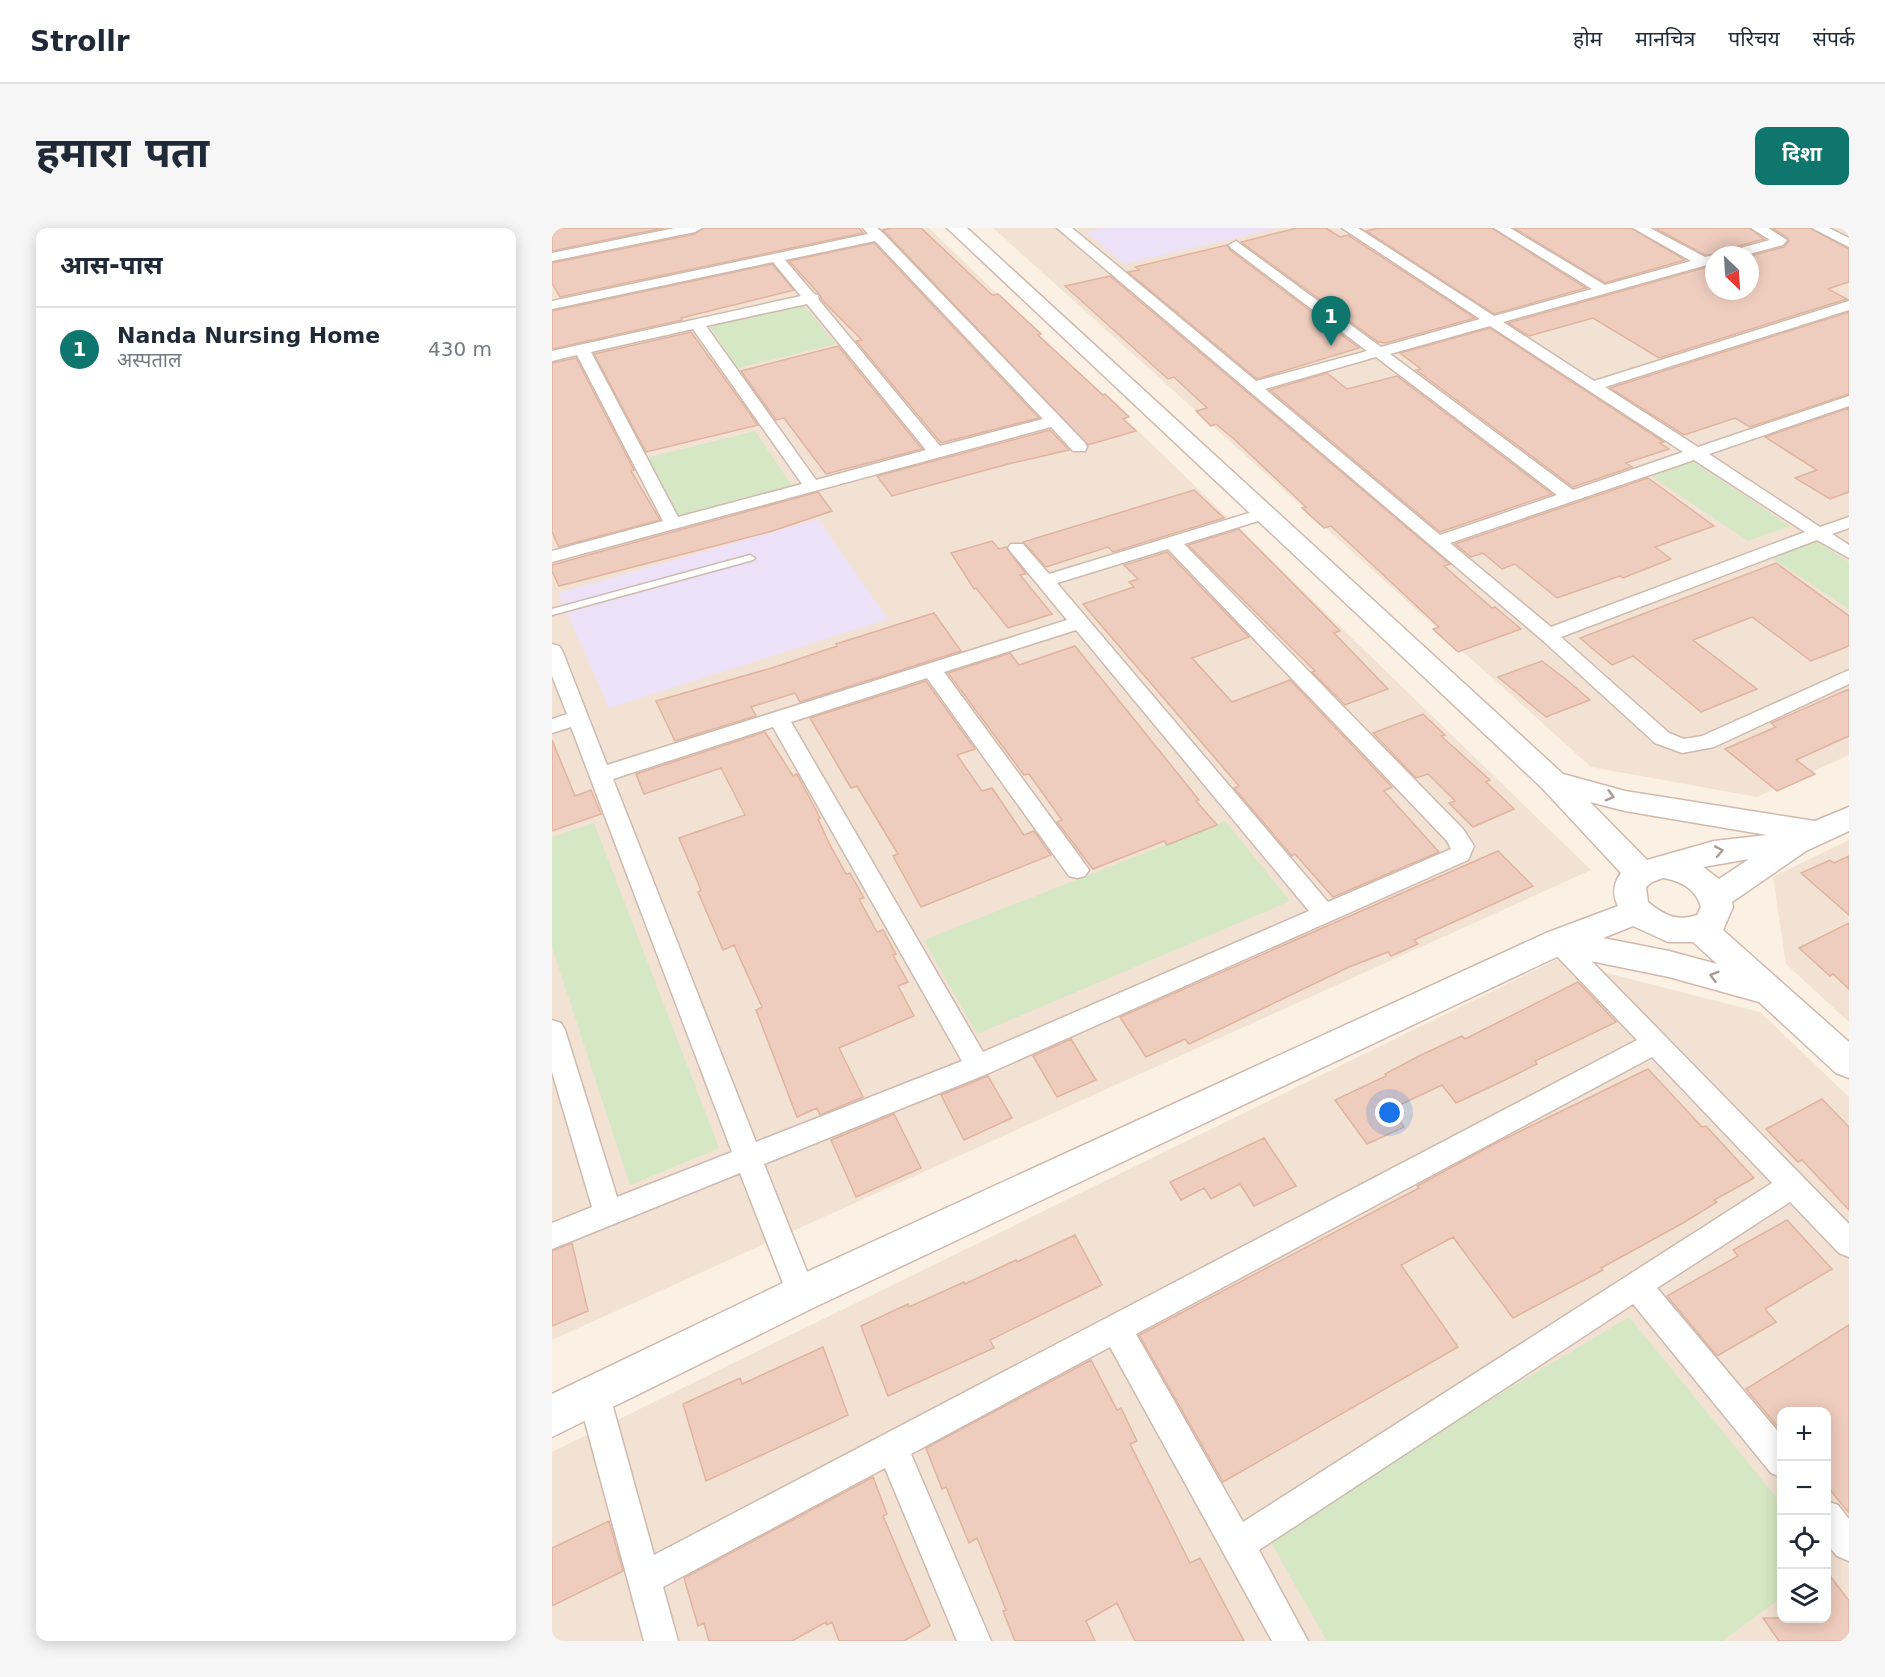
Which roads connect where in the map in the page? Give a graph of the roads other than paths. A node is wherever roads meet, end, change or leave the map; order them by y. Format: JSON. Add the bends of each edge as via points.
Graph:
{"nodes":[{"id":1,"x":695,"y":228,"type":"edge"},
{"id":2,"x":956,"y":228,"type":"edge"},
{"id":3,"x":1064,"y":228,"type":"edge"},
{"id":4,"x":1349,"y":228,"type":"edge"},
{"id":5,"x":1501,"y":228,"type":"edge"},
{"id":6,"x":1640,"y":228,"type":"edge"},
{"id":7,"x":1758,"y":228,"type":"edge"},
{"id":8,"x":1819,"y":228,"type":"edge"},
{"id":9,"x":874,"y":232,"type":"edge"},
{"id":10,"x":635,"y":234,"type":"edge"},
{"id":11,"x":1849,"y":243,"type":"edge"},
{"id":12,"x":1236,"y":245,"type":"dead end"},
{"id":13,"x":1759,"y":247,"type":"edge"},
{"id":14,"x":552,"y":257,"type":"edge"},
{"id":15,"x":776,"y":257,"type":"junction"},
{"id":16,"x":1705,"y":259,"type":"edge"},
{"id":17,"x":1705,"y":262,"type":"edge"},
{"id":18,"x":1602,"y":289,"type":"junction"},
{"id":19,"x":813,"y":298,"type":"junction"},
{"id":20,"x":552,"y":304,"type":"edge"},
{"id":21,"x":1849,"y":305,"type":"edge"},
{"id":22,"x":1492,"y":321,"type":"junction"},
{"id":23,"x":697,"y":324,"type":"junction"},
{"id":24,"x":582,"y":350,"type":"junction"},
{"id":25,"x":1381,"y":352,"type":"junction"},
{"id":26,"x":552,"y":356,"type":"edge"},
{"id":27,"x":1593,"y":386,"type":"junction"},
{"id":28,"x":1253,"y":387,"type":"junction"},
{"id":29,"x":1849,"y":401,"type":"edge"},
{"id":30,"x":1053,"y":421,"type":"junction"},
{"id":31,"x":1079,"y":447,"type":"dead end"},
{"id":32,"x":937,"y":453,"type":"junction"},
{"id":33,"x":1697,"y":454,"type":"junction"},
{"id":34,"x":812,"y":486,"type":"junction"},
{"id":35,"x":1570,"y":496,"type":"junction"},
{"id":36,"x":1262,"y":514,"type":"junction"},
{"id":37,"x":1849,"y":522,"type":"edge"},
{"id":38,"x":673,"y":524,"type":"junction"},
{"id":39,"x":1818,"y":533,"type":"junction"},
{"id":40,"x":1171,"y":541,"type":"junction"},
{"id":41,"x":1436,"y":542,"type":"junction"},
{"id":42,"x":1017,"y":548,"type":"dead end"},
{"id":43,"x":1849,"y":553,"type":"edge"},
{"id":44,"x":552,"y":557,"type":"edge"},
{"id":45,"x":750,"y":558,"type":"dead end"},
{"id":46,"x":1044,"y":581,"type":"junction"},
{"id":47,"x":552,"y":612,"type":"edge"},
{"id":48,"x":1078,"y":623,"type":"junction"},
{"id":49,"x":1548,"y":635,"type":"junction"},
{"id":50,"x":552,"y":650,"type":"edge"},
{"id":51,"x":932,"y":670,"type":"junction"},
{"id":52,"x":1849,"y":676,"type":"edge"},
{"id":53,"x":578,"y":718,"type":"junction"},
{"id":54,"x":779,"y":719,"type":"junction"},
{"id":55,"x":552,"y":726,"type":"edge"},
{"id":56,"x":601,"y":775,"type":"junction"},
{"id":57,"x":1553,"y":782,"type":"junction"},
{"id":58,"x":1849,"y":818,"type":"edge"},
{"id":59,"x":1807,"y":838,"type":"junction"},
{"id":60,"x":1077,"y":870,"type":"dead end"},
{"id":61,"x":1651,"y":870,"type":"junction"},
{"id":62,"x":1715,"y":897,"type":"junction"},
{"id":63,"x":1636,"y":912,"type":"junction"},
{"id":64,"x":1325,"y":914,"type":"junction"},
{"id":65,"x":1700,"y":928,"type":"junction"},
{"id":66,"x":1558,"y":942,"type":"junction"},
{"id":67,"x":1770,"y":992,"type":"junction"},
{"id":68,"x":552,"y":1030,"type":"edge"},
{"id":69,"x":1655,"y":1043,"type":"junction"},
{"id":70,"x":1849,"y":1063,"type":"edge"},
{"id":71,"x":978,"y":1066,"type":"junction"},
{"id":72,"x":750,"y":1156,"type":"junction"},
{"id":73,"x":1792,"y":1185,"type":"junction"},
{"id":74,"x":608,"y":1212,"type":"junction"},
{"id":75,"x":552,"y":1236,"type":"edge"},
{"id":76,"x":1849,"y":1244,"type":"edge"},
{"id":77,"x":1637,"y":1286,"type":"junction"},
{"id":78,"x":801,"y":1294,"type":"junction"},
{"id":79,"x":1116,"y":1328,"type":"junction"},
{"id":80,"x":594,"y":1396,"type":"junction"},
{"id":81,"x":552,"y":1416,"type":"edge"},
{"id":82,"x":892,"y":1446,"type":"junction"},
{"id":83,"x":1781,"y":1461,"type":"edge"},
{"id":84,"x":1831,"y":1522,"type":"edge"},
{"id":85,"x":1849,"y":1544,"type":"edge"},
{"id":86,"x":1238,"y":1545,"type":"junction"},
{"id":87,"x":645,"y":1578,"type":"junction"},
{"id":88,"x":662,"y":1641,"type":"edge"},
{"id":89,"x":974,"y":1641,"type":"edge"},
{"id":90,"x":1291,"y":1641,"type":"edge"}],
"edges":[{"from":1,"to":10,"type":"street"},
{"from":2,"to":36,"type":"street"},
{"from":3,"to":28,"type":"street"},
{"from":4,"to":22,"type":"street"},
{"from":5,"to":18,"type":"street"},
{"from":6,"to":16,"type":"street"},
{"from":7,"to":13,"type":"street","via":[[1780,240]]},
{"from":8,"to":11,"type":"street"},
{"from":9,"to":15,"type":"street"},
{"from":9,"to":30,"type":"street"},
{"from":10,"to":14,"type":"street"},
{"from":12,"to":25,"type":"street"},
{"from":15,"to":19,"type":"street"},
{"from":15,"to":20,"type":"street"},
{"from":17,"to":18,"type":"street"},
{"from":18,"to":22,"type":"street"},
{"from":19,"to":23,"type":"street"},
{"from":19,"to":32,"type":"street"},
{"from":21,"to":27,"type":"street"},
{"from":22,"to":25,"type":"street"},
{"from":22,"to":27,"type":"street"},
{"from":23,"to":24,"type":"street"},
{"from":23,"to":34,"type":"street"},
{"from":24,"to":26,"type":"street"},
{"from":24,"to":38,"type":"street"},
{"from":25,"to":28,"type":"street"},
{"from":25,"to":35,"type":"street"},
{"from":27,"to":33,"type":"street"},
{"from":28,"to":41,"type":"street"},
{"from":29,"to":33,"type":"street"},
{"from":30,"to":31,"type":"street"},
{"from":30,"to":32,"type":"street"},
{"from":32,"to":34,"type":"street"},
{"from":33,"to":35,"type":"street"},
{"from":33,"to":39,"type":"street"},
{"from":34,"to":38,"type":"street"},
{"from":35,"to":41,"type":"street"},
{"from":36,"to":40,"type":"street"},
{"from":36,"to":57,"type":"street"},
{"from":37,"to":39,"type":"street"},
{"from":38,"to":44,"type":"street"},
{"from":39,"to":43,"type":"street"},
{"from":39,"to":49,"type":"street"},
{"from":40,"to":46,"type":"street"},
{"from":40,"to":64,"type":"street","via":[[1463,846],[1460,854],[1448,862]]},
{"from":41,"to":49,"type":"street"},
{"from":42,"to":46,"type":"street"},
{"from":45,"to":47,"type":"lane"},
{"from":46,"to":48,"type":"street"},
{"from":48,"to":51,"type":"street"},
{"from":48,"to":64,"type":"street"},
{"from":49,"to":52,"type":"street","via":[[1662,738],[1682,746],[1707,742]]},
{"from":50,"to":53,"type":"street"},
{"from":51,"to":54,"type":"street"},
{"from":51,"to":60,"type":"street"},
{"from":53,"to":55,"type":"street"},
{"from":53,"to":56,"type":"street"},
{"from":54,"to":56,"type":"street"},
{"from":54,"to":71,"type":"street"},
{"from":56,"to":72,"type":"street"},
{"from":57,"to":59,"type":"street","one_way":true},
{"from":57,"to":61,"type":"street"},
{"from":58,"to":59,"type":"street"},
{"from":61,"to":59,"type":"street","one_way":true,"via":[[1714,852]]},
{"from":59,"to":62,"type":"street"},
{"from":61,"to":62,"type":"street","via":[[1690,873],[1710,888]]},
{"from":61,"to":63,"type":"street","via":[[1631,880],[1629,901]]},
{"from":62,"to":65,"type":"street","via":[[1715,916]]},
{"from":63,"to":65,"type":"street","via":[[1652,924],[1673,931]]},
{"from":63,"to":66,"type":"street"},
{"from":64,"to":71,"type":"street"},
{"from":65,"to":67,"type":"street"},
{"from":67,"to":66,"type":"street","one_way":true,"via":[[1669,964]]},
{"from":66,"to":69,"type":"street"},
{"from":66,"to":78,"type":"street"},
{"from":67,"to":70,"type":"street"},
{"from":68,"to":74,"type":"street"},
{"from":69,"to":73,"type":"street"},
{"from":69,"to":79,"type":"street"},
{"from":71,"to":72,"type":"street"},
{"from":72,"to":74,"type":"street"},
{"from":72,"to":78,"type":"street"},
{"from":73,"to":76,"type":"street"},
{"from":73,"to":77,"type":"street"},
{"from":74,"to":75,"type":"street"},
{"from":77,"to":83,"type":"street"},
{"from":77,"to":86,"type":"street"},
{"from":78,"to":80,"type":"street"},
{"from":79,"to":82,"type":"street"},
{"from":79,"to":86,"type":"street"},
{"from":80,"to":81,"type":"street"},
{"from":80,"to":87,"type":"street"},
{"from":82,"to":87,"type":"street"},
{"from":82,"to":89,"type":"street"},
{"from":84,"to":85,"type":"street"},
{"from":86,"to":90,"type":"street"},
{"from":87,"to":88,"type":"street"}]}
